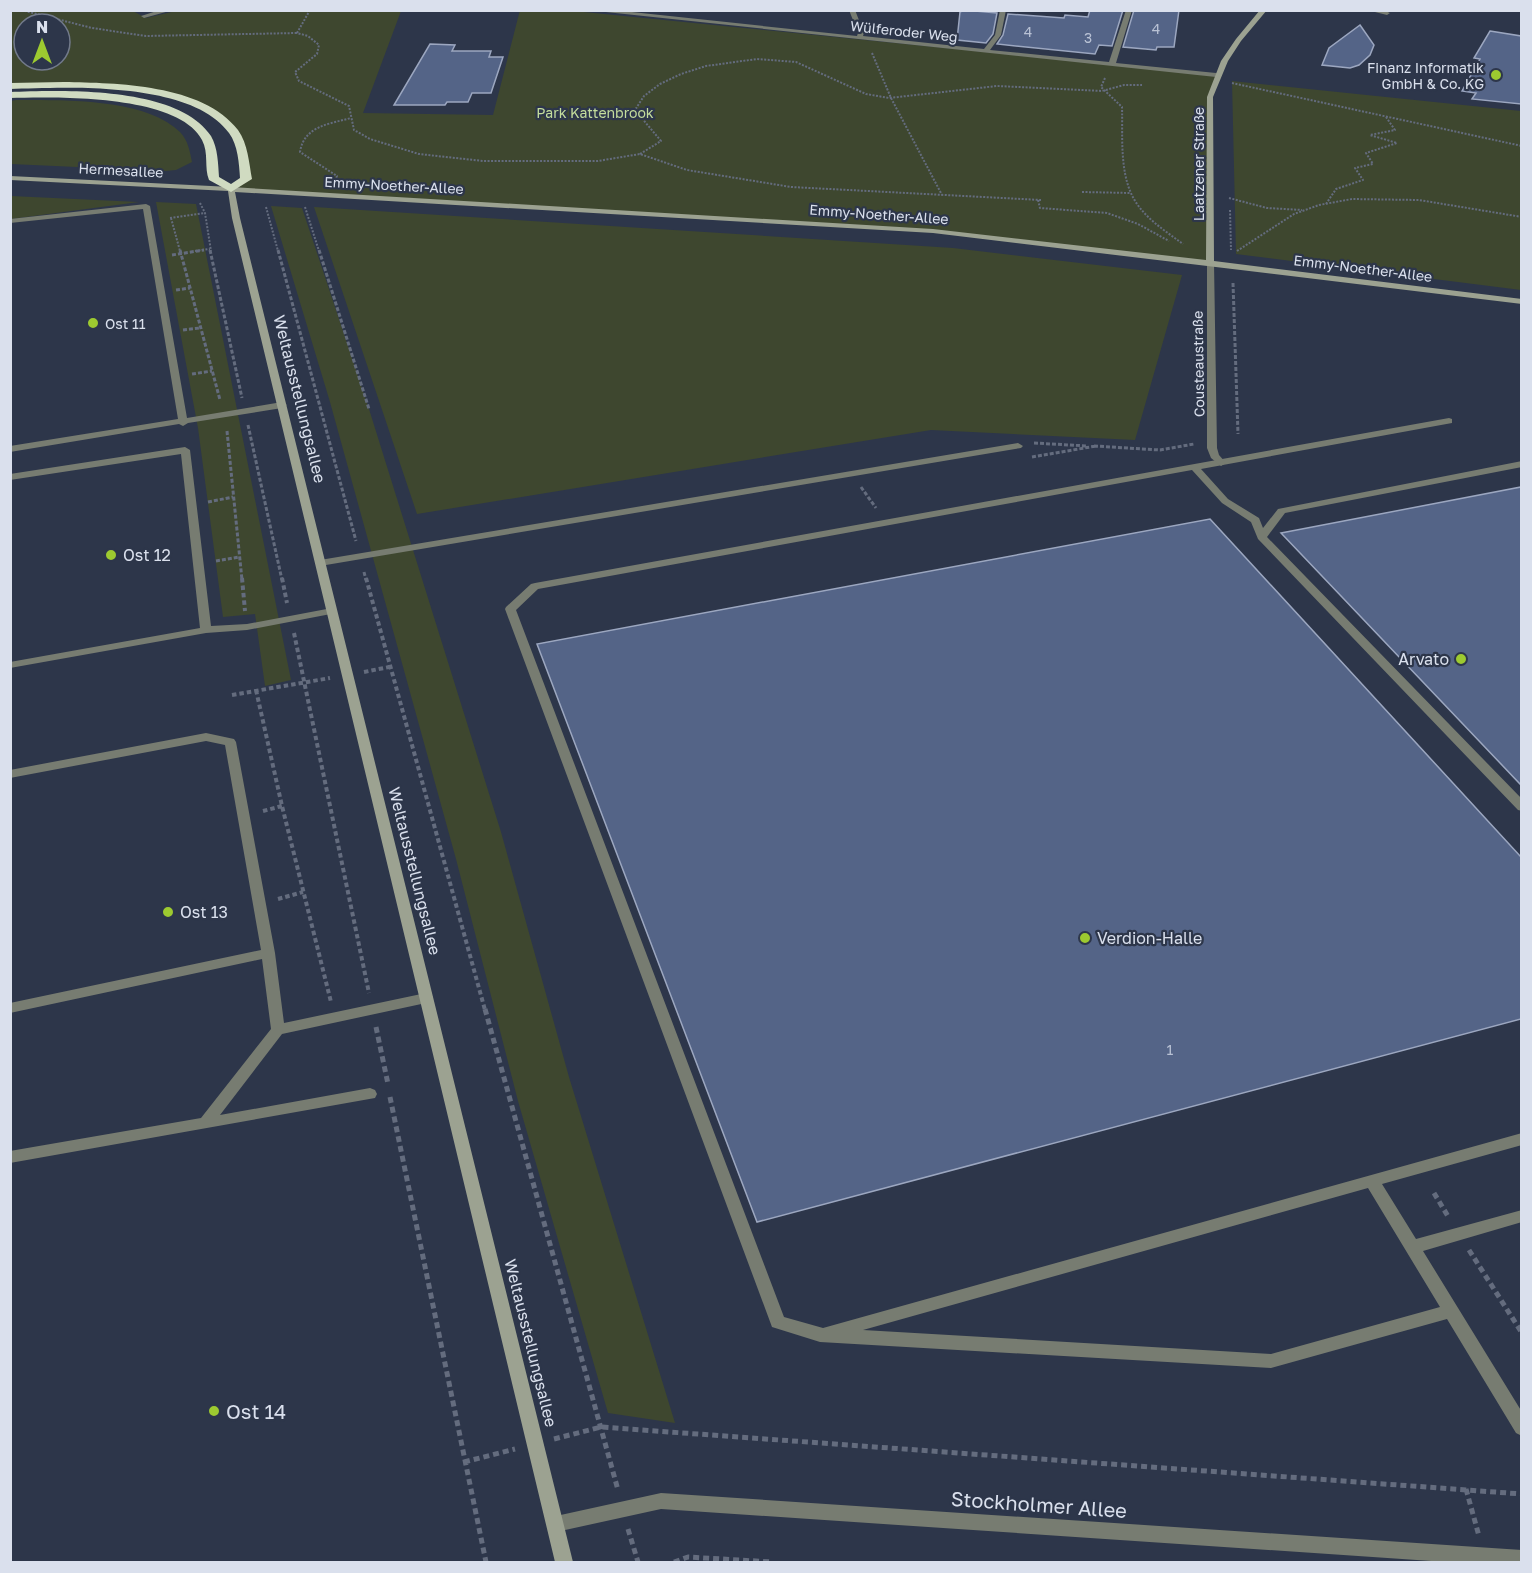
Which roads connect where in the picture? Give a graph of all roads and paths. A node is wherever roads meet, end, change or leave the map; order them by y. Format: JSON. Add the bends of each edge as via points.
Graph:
{"nodes":[{"id":1,"x":21,"y":10,"type":"edge"},
{"id":2,"x":170,"y":10,"type":"edge"},
{"id":3,"x":310,"y":10,"type":"edge"},
{"id":4,"x":590,"y":10,"type":"edge"},
{"id":5,"x":685,"y":10,"type":"edge"},
{"id":6,"x":852,"y":10,"type":"edge"},
{"id":7,"x":1003,"y":10,"type":"edge"},
{"id":8,"x":1129,"y":10,"type":"edge"},
{"id":9,"x":1264,"y":10,"type":"edge"},
{"id":10,"x":1370,"y":10,"type":"edge"},
{"id":11,"x":1387,"y":13,"type":"dead end"},
{"id":12,"x":144,"y":16,"type":"dead end"},
{"id":13,"x":679,"y":20,"type":"junction"},
{"id":14,"x":297,"y":33,"type":"junction"},
{"id":15,"x":863,"y":38,"type":"junction"},
{"id":16,"x":986,"y":51,"type":"junction"},
{"id":17,"x":1110,"y":67,"type":"junction"},
{"id":18,"x":1216,"y":75,"type":"junction"},
{"id":19,"x":1236,"y":79,"type":"dead end"},
{"id":20,"x":1233,"y":84,"type":"junction"},
{"id":21,"x":10,"y":86,"type":"edge"},
{"id":22,"x":1089,"y":89,"type":"dead end"},
{"id":23,"x":10,"y":95,"type":"edge"},
{"id":24,"x":891,"y":98,"type":"junction"},
{"id":25,"x":1385,"y":117,"type":"junction"},
{"id":26,"x":351,"y":118,"type":"junction"},
{"id":27,"x":1521,"y":146,"type":"edge"},
{"id":28,"x":640,"y":154,"type":"junction"},
{"id":29,"x":10,"y":178,"type":"edge"},
{"id":30,"x":333,"y":184,"type":"dead end"},
{"id":31,"x":231,"y":189,"type":"junction"},
{"id":32,"x":1082,"y":192,"type":"dead end"},
{"id":33,"x":1130,"y":193,"type":"junction"},
{"id":34,"x":942,"y":195,"type":"junction"},
{"id":35,"x":1229,"y":198,"type":"dead end"},
{"id":36,"x":200,"y":202,"type":"dead end"},
{"id":37,"x":265,"y":204,"type":"dead end"},
{"id":38,"x":304,"y":204,"type":"dead end"},
{"id":39,"x":1326,"y":204,"type":"junction"},
{"id":40,"x":1230,"y":209,"type":"dead end"},
{"id":41,"x":1303,"y":210,"type":"junction"},
{"id":42,"x":205,"y":213,"type":"junction"},
{"id":43,"x":1521,"y":217,"type":"edge"},
{"id":44,"x":10,"y":221,"type":"edge"},
{"id":45,"x":149,"y":222,"type":"junction"},
{"id":46,"x":1184,"y":244,"type":"dead end"},
{"id":47,"x":1180,"y":248,"type":"dead end"},
{"id":48,"x":210,"y":249,"type":"junction"},
{"id":49,"x":154,"y":258,"type":"junction"},
{"id":50,"x":1210,"y":263,"type":"junction"},
{"id":51,"x":1233,"y":279,"type":"dead end"},
{"id":52,"x":1521,"y":302,"type":"edge"},
{"id":53,"x":282,"y":405,"type":"junction"},
{"id":54,"x":369,"y":408,"type":"dead end"},
{"id":55,"x":245,"y":412,"type":"junction"},
{"id":56,"x":1449,"y":421,"type":"dead end"},
{"id":57,"x":183,"y":423,"type":"junction"},
{"id":58,"x":1239,"y":434,"type":"dead end"},
{"id":59,"x":1213,"y":441,"type":"junction"},
{"id":60,"x":1018,"y":446,"type":"joint"},
{"id":61,"x":10,"y":449,"type":"edge"},
{"id":62,"x":1221,"y":463,"type":"junction"},
{"id":63,"x":1521,"y":464,"type":"edge"},
{"id":64,"x":1194,"y":467,"type":"junction"},
{"id":65,"x":852,"y":474,"type":"junction"},
{"id":66,"x":10,"y":477,"type":"edge"},
{"id":67,"x":886,"y":523,"type":"junction"},
{"id":68,"x":1263,"y":537,"type":"junction"},
{"id":69,"x":360,"y":556,"type":"junction"},
{"id":70,"x":320,"y":563,"type":"junction"},
{"id":71,"x":332,"y":611,"type":"junction"},
{"id":72,"x":291,"y":619,"type":"junction"},
{"id":73,"x":206,"y":630,"type":"junction"},
{"id":74,"x":10,"y":665,"type":"edge"},
{"id":75,"x":389,"y":667,"type":"junction"},
{"id":76,"x":347,"y":675,"type":"junction"},
{"id":77,"x":304,"y":682,"type":"junction"},
{"id":78,"x":256,"y":690,"type":"junction"},
{"id":79,"x":232,"y":695,"type":"dead end"},
{"id":80,"x":10,"y":774,"type":"edge"},
{"id":81,"x":1521,"y":807,"type":"edge"},
{"id":82,"x":303,"y":892,"type":"junction"},
{"id":83,"x":259,"y":904,"type":"junction"},
{"id":84,"x":268,"y":953,"type":"junction"},
{"id":85,"x":426,"y":998,"type":"junction"},
{"id":86,"x":10,"y":1008,"type":"edge"},
{"id":87,"x":373,"y":1010,"type":"junction"},
{"id":88,"x":335,"y":1018,"type":"junction"},
{"id":89,"x":279,"y":1030,"type":"junction"},
{"id":90,"x":370,"y":1094,"type":"dead end"},
{"id":91,"x":205,"y":1123,"type":"junction"},
{"id":92,"x":1521,"y":1139,"type":"edge"},
{"id":93,"x":10,"y":1157,"type":"edge"},
{"id":94,"x":1372,"y":1181,"type":"junction"},
{"id":95,"x":1434,"y":1193,"type":"dead end"},
{"id":96,"x":1521,"y":1216,"type":"edge"},
{"id":97,"x":1459,"y":1234,"type":"junction"},
{"id":98,"x":1412,"y":1247,"type":"junction"},
{"id":99,"x":1451,"y":1311,"type":"junction"},
{"id":100,"x":1521,"y":1334,"type":"edge"},
{"id":101,"x":820,"y":1335,"type":"junction"},
{"id":102,"x":601,"y":1427,"type":"junction"},
{"id":103,"x":1521,"y":1428,"type":"edge"},
{"id":104,"x":536,"y":1444,"type":"junction"},
{"id":105,"x":464,"y":1462,"type":"junction"},
{"id":106,"x":1466,"y":1490,"type":"junction"},
{"id":107,"x":1521,"y":1494,"type":"edge"},
{"id":108,"x":623,"y":1509,"type":"junction"},
{"id":109,"x":556,"y":1524,"type":"junction"},
{"id":110,"x":1477,"y":1528,"type":"dead end"},
{"id":111,"x":1521,"y":1558,"type":"edge"},
{"id":112,"x":486,"y":1563,"type":"edge"},
{"id":113,"x":564,"y":1563,"type":"edge"},
{"id":114,"x":638,"y":1563,"type":"edge"},
{"id":115,"x":674,"y":1563,"type":"edge"},
{"id":116,"x":772,"y":1563,"type":"edge"}],
"edges":[{"from":1,"to":14,"type":"path","via":[[138,36]]},
{"from":2,"to":12,"type":"street"},
{"from":3,"to":14,"type":"path"},
{"from":4,"to":13,"type":"street","name":"Wülferoder Weg"},
{"from":5,"to":13,"type":"street","via":[[685,16]]},
{"from":6,"to":15,"type":"street"},
{"from":7,"to":16,"type":"street","via":[[998,35]]},
{"from":8,"to":17,"type":"street"},
{"from":9,"to":18,"type":"main road","name":"Laatzener Straße","via":[[1235,43]]},
{"from":10,"to":11,"type":"street"},
{"from":13,"to":15,"type":"street","name":"Wülferoder Weg"},
{"from":14,"to":26,"type":"path","via":[[320,45],[317,54],[295,72],[299,81],[349,106]]},
{"from":15,"to":16,"type":"street","name":"Wülferoder Weg"},
{"from":15,"to":24,"type":"path"},
{"from":16,"to":17,"type":"street","name":"Wülferoder Weg"},
{"from":17,"to":18,"type":"street","name":"Wülferoder Weg"},
{"from":17,"to":33,"type":"path","via":[[1101,87],[1122,107]]},
{"from":18,"to":20,"type":"path"},
{"from":18,"to":50,"type":"main road","name":"Laatzener Straße","via":[[1210,97]]},
{"from":19,"to":20,"type":"path"},
{"from":20,"to":25,"type":"path"},
{"from":21,"to":31,"type":"highway","via":[[108,86],[155,92],[196,105],[227,124],[237,140],[246,179]]},
{"from":22,"to":24,"type":"path","via":[[997,86]]},
{"from":23,"to":31,"type":"highway","via":[[112,97],[176,114],[206,137],[213,177]]},
{"from":24,"to":28,"type":"path","via":[[873,95],[794,62],[759,59],[697,70],[666,81],[637,101],[639,119],[661,141]]},
{"from":24,"to":34,"type":"path"},
{"from":25,"to":27,"type":"path"},
{"from":25,"to":39,"type":"path","via":[[1395,130],[1370,135],[1397,143],[1366,153],[1373,164],[1355,168],[1363,180],[1335,190]]},
{"from":26,"to":28,"type":"path","via":[[354,130],[370,139],[418,154],[483,162],[530,162]]},
{"from":26,"to":30,"type":"path","via":[[313,129],[302,140],[300,152],[337,176]]},
{"from":28,"to":34,"type":"path","via":[[687,170],[791,187]]},
{"from":29,"to":31,"type":"main road","name":"Hermesallee"},
{"from":31,"to":50,"type":"main road","name":"Emmy-Noether-Allee","via":[[933,231]]},
{"from":31,"to":53,"type":"main road","name":"Weltausstellungsallee"},
{"from":32,"to":33,"type":"path"},
{"from":33,"to":46,"type":"path","via":[[1141,209]]},
{"from":34,"to":47,"type":"path","via":[[1040,200],[1040,208],[1107,213],[1138,224]]},
{"from":35,"to":41,"type":"path","via":[[1267,208]]},
{"from":36,"to":42,"type":"path"},
{"from":37,"to":69,"type":"path"},
{"from":38,"to":54,"type":"path"},
{"from":39,"to":41,"type":"path"},
{"from":39,"to":43,"type":"path","via":[[1394,198]]},
{"from":40,"to":41,"type":"path","via":[[1231,254]]},
{"from":42,"to":45,"type":"path"},
{"from":42,"to":48,"type":"path"},
{"from":44,"to":45,"type":"street","via":[[146,206]]},
{"from":45,"to":49,"type":"street"},
{"from":48,"to":49,"type":"path"},
{"from":48,"to":55,"type":"path"},
{"from":49,"to":57,"type":"street"},
{"from":50,"to":52,"type":"main road","name":"Emmy-Noether-Allee"},
{"from":50,"to":59,"type":"street","name":"Cousteaustraße"},
{"from":51,"to":58,"type":"path"},
{"from":53,"to":55,"type":"street"},
{"from":53,"to":70,"type":"main road","name":"Weltausstellungsallee"},
{"from":55,"to":57,"type":"street"},
{"from":55,"to":72,"type":"path"},
{"from":56,"to":62,"type":"street"},
{"from":57,"to":61,"type":"street"},
{"from":59,"to":60,"type":"path","via":[[1160,450],[1015,442]]},
{"from":59,"to":62,"type":"street","name":"Cousteaustraße","via":[[1214,456]]},
{"from":60,"to":65,"type":"street"},
{"from":62,"to":64,"type":"street"},
{"from":63,"to":68,"type":"street","via":[[1282,511]]},
{"from":64,"to":67,"type":"street"},
{"from":64,"to":68,"type":"street","via":[[1225,501],[1255,520]]},
{"from":65,"to":67,"type":"path"},
{"from":65,"to":69,"type":"street"},
{"from":66,"to":73,"type":"street","via":[[185,450]]},
{"from":67,"to":101,"type":"street","via":[[535,586],[510,609],[778,1322]]},
{"from":68,"to":81,"type":"street"},
{"from":69,"to":70,"type":"street"},
{"from":69,"to":75,"type":"path"},
{"from":70,"to":71,"type":"main road","name":"Weltausstellungsallee"},
{"from":71,"to":72,"type":"street"},
{"from":71,"to":76,"type":"main road","name":"Weltausstellungsallee"},
{"from":72,"to":73,"type":"street"},
{"from":72,"to":77,"type":"path"},
{"from":73,"to":74,"type":"street"},
{"from":75,"to":76,"type":"path"},
{"from":75,"to":102,"type":"path"},
{"from":76,"to":77,"type":"path"},
{"from":76,"to":85,"type":"main road","name":"Weltausstellungsallee"},
{"from":77,"to":78,"type":"path"},
{"from":77,"to":87,"type":"path"},
{"from":78,"to":79,"type":"path"},
{"from":78,"to":82,"type":"path"},
{"from":80,"to":83,"type":"street","via":[[206,737],[230,742]]},
{"from":82,"to":83,"type":"path"},
{"from":82,"to":88,"type":"path"},
{"from":83,"to":84,"type":"street"},
{"from":84,"to":86,"type":"street"},
{"from":84,"to":89,"type":"street"},
{"from":85,"to":87,"type":"street"},
{"from":85,"to":104,"type":"main road","name":"Weltausstellungsallee"},
{"from":87,"to":88,"type":"street"},
{"from":87,"to":105,"type":"path"},
{"from":88,"to":89,"type":"street"},
{"from":89,"to":91,"type":"street"},
{"from":90,"to":91,"type":"street"},
{"from":91,"to":93,"type":"street"},
{"from":92,"to":94,"type":"street"},
{"from":94,"to":98,"type":"street"},
{"from":94,"to":101,"type":"street"},
{"from":95,"to":97,"type":"path"},
{"from":96,"to":97,"type":"street"},
{"from":97,"to":98,"type":"street"},
{"from":97,"to":100,"type":"path"},
{"from":98,"to":99,"type":"street"},
{"from":99,"to":101,"type":"street","via":[[1270,1361]]},
{"from":99,"to":103,"type":"street"},
{"from":102,"to":104,"type":"path"},
{"from":102,"to":106,"type":"path"},
{"from":102,"to":108,"type":"path"},
{"from":104,"to":105,"type":"path"},
{"from":104,"to":109,"type":"main road","name":"Weltausstellungsallee"},
{"from":105,"to":112,"type":"path"},
{"from":106,"to":107,"type":"path"},
{"from":106,"to":110,"type":"path"},
{"from":108,"to":109,"type":"street","name":"Stockholmer Allee"},
{"from":108,"to":111,"type":"street","name":"Stockholmer Allee","via":[[661,1500]]},
{"from":108,"to":114,"type":"path"},
{"from":109,"to":113,"type":"main road","name":"Weltausstellungsallee"},
{"from":115,"to":116,"type":"path","via":[[688,1557]]}]}
